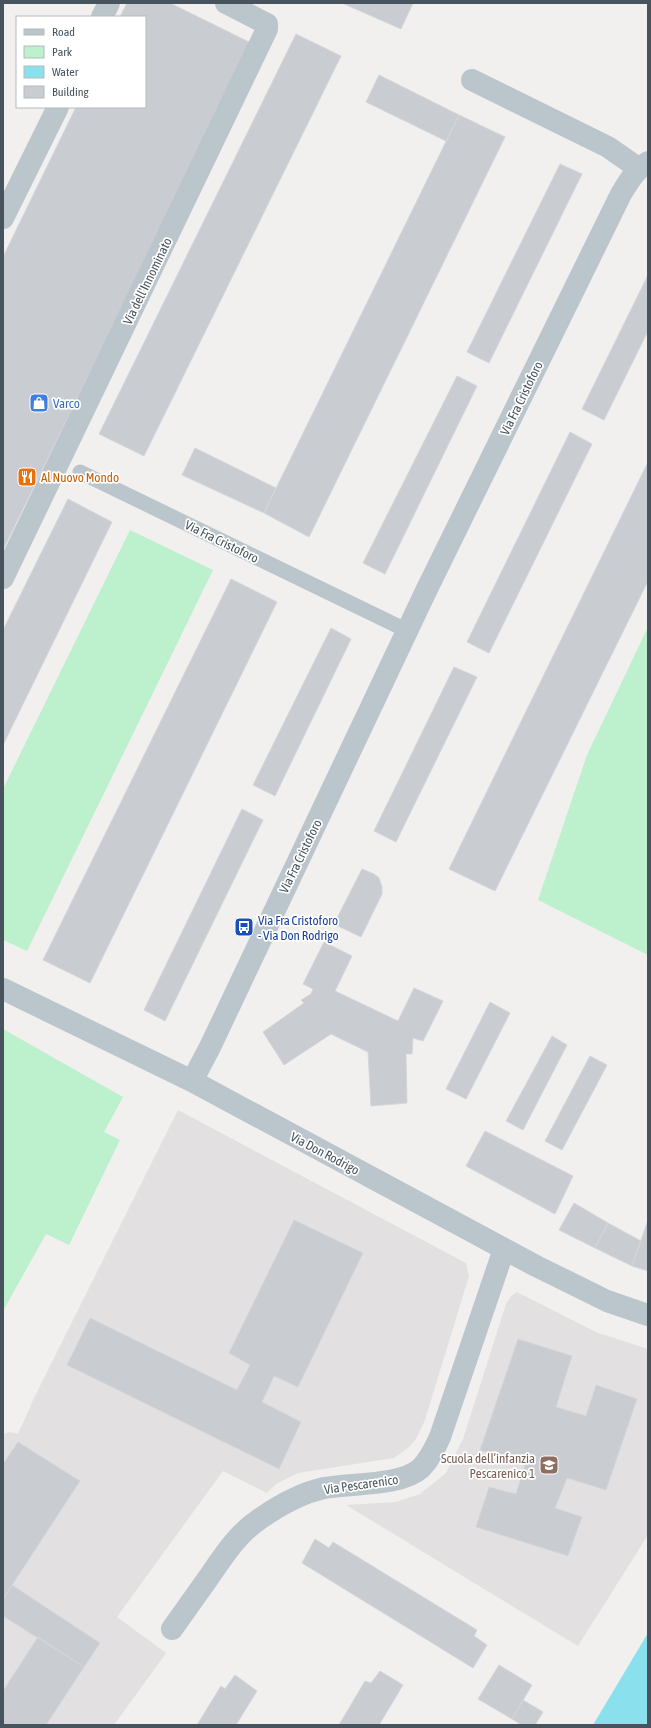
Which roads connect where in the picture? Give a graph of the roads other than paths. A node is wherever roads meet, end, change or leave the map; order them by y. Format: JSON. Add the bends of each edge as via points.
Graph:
{"nodes":[{"id":1,"x":109,"y":3,"type":"edge"},
{"id":2,"x":226,"y":3,"type":"edge"},
{"id":3,"x":102,"y":16,"type":"edge"},
{"id":4,"x":472,"y":80,"type":"dead end"},
{"id":5,"x":58,"y":108,"type":"edge"},
{"id":6,"x":643,"y":165,"type":"edge"},
{"id":7,"x":3,"y":218,"type":"edge"},
{"id":8,"x":80,"y":472,"type":"dead end"},
{"id":9,"x":3,"y":578,"type":"edge"},
{"id":10,"x":408,"y":631,"type":"junction"},
{"id":11,"x":3,"y":988,"type":"edge"},
{"id":12,"x":192,"y":1081,"type":"junction"},
{"id":13,"x":504,"y":1249,"type":"junction"},
{"id":14,"x":648,"y":1315,"type":"edge"},
{"id":15,"x":172,"y":1629,"type":"dead end"}],
"edges":[{"from":1,"to":3,"type":"street"},
{"from":2,"to":9,"type":"street","name":"Via dell'Innominato","via":[[267,24],[267,29]]},
{"from":4,"to":6,"type":"street","name":"Via Fra Cristoforo"},
{"from":5,"to":7,"type":"street"},
{"from":6,"to":10,"type":"street","name":"Via Fra Cristoforo","via":[[621,194]]},
{"from":8,"to":10,"type":"lane","name":"Via Fra Cristoforo"},
{"from":10,"to":12,"type":"street","name":"Via Fra Cristoforo"},
{"from":11,"to":12,"type":"street","name":"Via Don Rodrigo"},
{"from":12,"to":13,"type":"street","name":"Via Don Rodrigo"},
{"from":13,"to":14,"type":"street","name":"Via Don Rodrigo","via":[[607,1302]]},
{"from":13,"to":15,"type":"street","name":"Via Pescarenico","via":[[432,1455],[408,1477],[323,1488],[300,1496],[260,1519],[243,1532],[231,1546]]}]}
